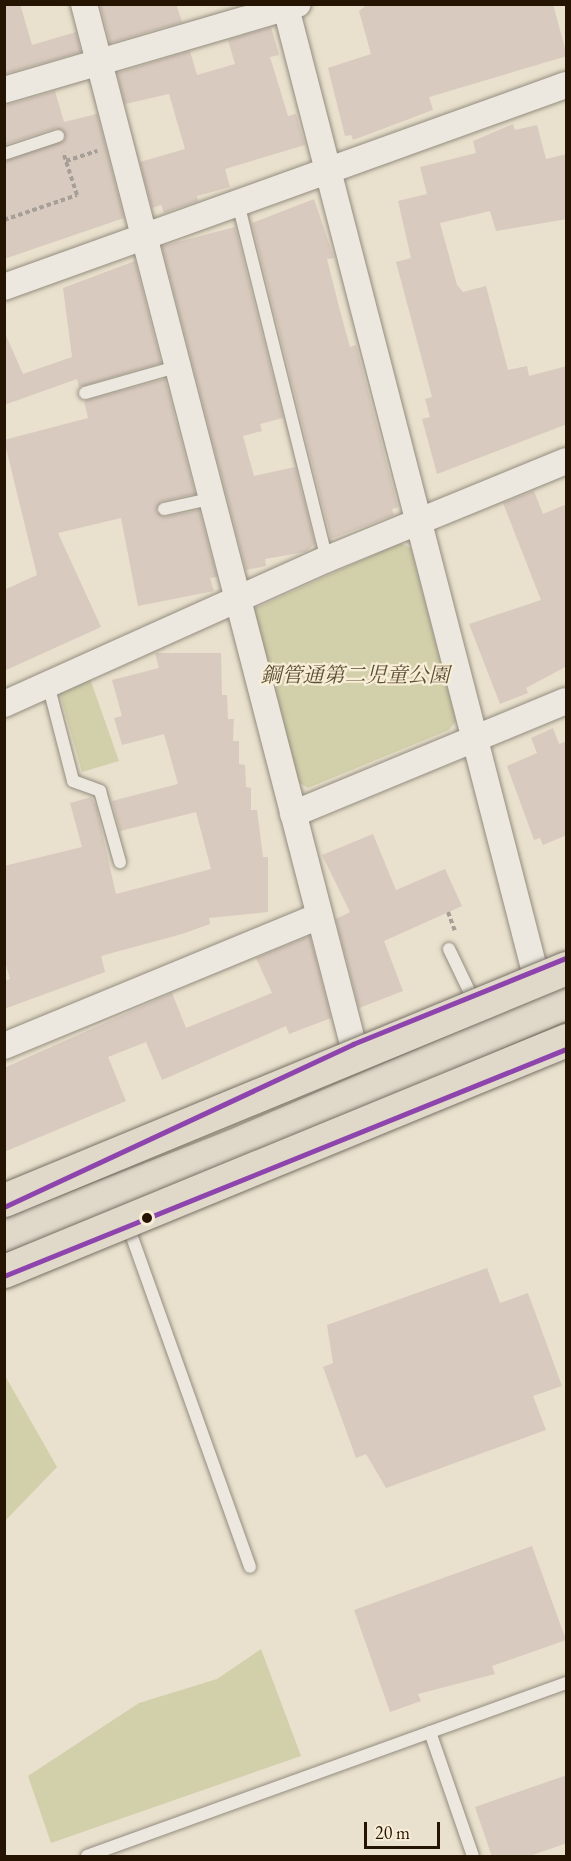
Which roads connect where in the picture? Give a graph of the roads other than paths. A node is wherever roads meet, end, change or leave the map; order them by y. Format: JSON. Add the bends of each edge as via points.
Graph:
{"nodes":[{"id":1,"x":84,"y":4,"type":"edge"},
{"id":2,"x":290,"y":6,"type":"edge"},
{"id":3,"x":98,"y":63,"type":"junction"},
{"id":4,"x":567,"y":85,"type":"edge"},
{"id":5,"x":4,"y":90,"type":"edge"},
{"id":6,"x":58,"y":136,"type":"road end"},
{"id":7,"x":4,"y":153,"type":"edge"},
{"id":8,"x":329,"y":173,"type":"junction"},
{"id":9,"x":238,"y":203,"type":"junction"},
{"id":10,"x":142,"y":238,"type":"junction"},
{"id":11,"x":4,"y":287,"type":"edge"},
{"id":12,"x":176,"y":367,"type":"junction"},
{"id":13,"x":85,"y":393,"type":"dead end"},
{"id":14,"x":567,"y":461,"type":"edge"},
{"id":15,"x":210,"y":499,"type":"junction"},
{"id":16,"x":164,"y":510,"type":"dead end"},
{"id":17,"x":419,"y":522,"type":"junction"},
{"id":18,"x":327,"y":559,"type":"junction"},
{"id":19,"x":236,"y":598,"type":"junction"},
{"id":20,"x":48,"y":684,"type":"junction"},
{"id":21,"x":567,"y":701,"type":"edge"},
{"id":22,"x":4,"y":704,"type":"edge"},
{"id":23,"x":474,"y":736,"type":"junction"},
{"id":24,"x":293,"y":814,"type":"junction"},
{"id":25,"x":120,"y":862,"type":"dead end"},
{"id":26,"x":319,"y":916,"type":"junction"},
{"id":27,"x":455,"y":946,"type":"road end"},
{"id":28,"x":551,"y":970,"type":"edge"},
{"id":29,"x":472,"y":997,"type":"dead end"},
{"id":30,"x":567,"y":1002,"type":"edge"},
{"id":31,"x":567,"y":1021,"type":"edge"},
{"id":32,"x":567,"y":1040,"type":"edge"},
{"id":33,"x":353,"y":1044,"type":"dead end"},
{"id":34,"x":4,"y":1046,"type":"edge"},
{"id":35,"x":414,"y":1111,"type":"dead end"},
{"id":36,"x":4,"y":1200,"type":"edge"},
{"id":37,"x":128,"y":1226,"type":"dead end"},
{"id":38,"x":4,"y":1235,"type":"edge"},
{"id":39,"x":4,"y":1271,"type":"edge"},
{"id":40,"x":250,"y":1567,"type":"dead end"},
{"id":41,"x":567,"y":1683,"type":"edge"},
{"id":42,"x":430,"y":1732,"type":"junction"},
{"id":43,"x":87,"y":1857,"type":"edge"},
{"id":44,"x":472,"y":1857,"type":"edge"}],
"edges":[{"from":1,"to":3,"type":"street"},
{"from":2,"to":3,"type":"street"},
{"from":2,"to":8,"type":"street"},
{"from":3,"to":5,"type":"street"},
{"from":3,"to":10,"type":"street"},
{"from":4,"to":8,"type":"street"},
{"from":6,"to":7,"type":"lane"},
{"from":8,"to":9,"type":"street"},
{"from":8,"to":17,"type":"street"},
{"from":9,"to":10,"type":"street"},
{"from":9,"to":18,"type":"lane"},
{"from":10,"to":11,"type":"street"},
{"from":10,"to":12,"type":"street"},
{"from":12,"to":13,"type":"lane"},
{"from":12,"to":15,"type":"street"},
{"from":14,"to":17,"type":"street"},
{"from":15,"to":16,"type":"lane"},
{"from":15,"to":19,"type":"street"},
{"from":17,"to":18,"type":"street"},
{"from":17,"to":23,"type":"street"},
{"from":18,"to":19,"type":"street"},
{"from":19,"to":20,"type":"street"},
{"from":19,"to":24,"type":"street"},
{"from":20,"to":22,"type":"street"},
{"from":20,"to":25,"type":"lane","via":[[73,781],[100,791]]},
{"from":21,"to":23,"type":"street"},
{"from":23,"to":24,"type":"street"},
{"from":23,"to":28,"type":"street","via":[[510,903]]},
{"from":24,"to":26,"type":"street"},
{"from":26,"to":33,"type":"street"},
{"from":26,"to":34,"type":"street"},
{"from":27,"to":29,"type":"lane"},
{"from":28,"to":36,"type":"highway","bridge":true},
{"from":30,"to":38,"type":"highway","via":[[230,1147]]},
{"from":31,"to":35,"type":"highway"},
{"from":32,"to":39,"type":"highway","bridge":true},
{"from":37,"to":40,"type":"lane"},
{"from":41,"to":42,"type":"lane"},
{"from":42,"to":43,"type":"lane"},
{"from":42,"to":44,"type":"lane"}]}
